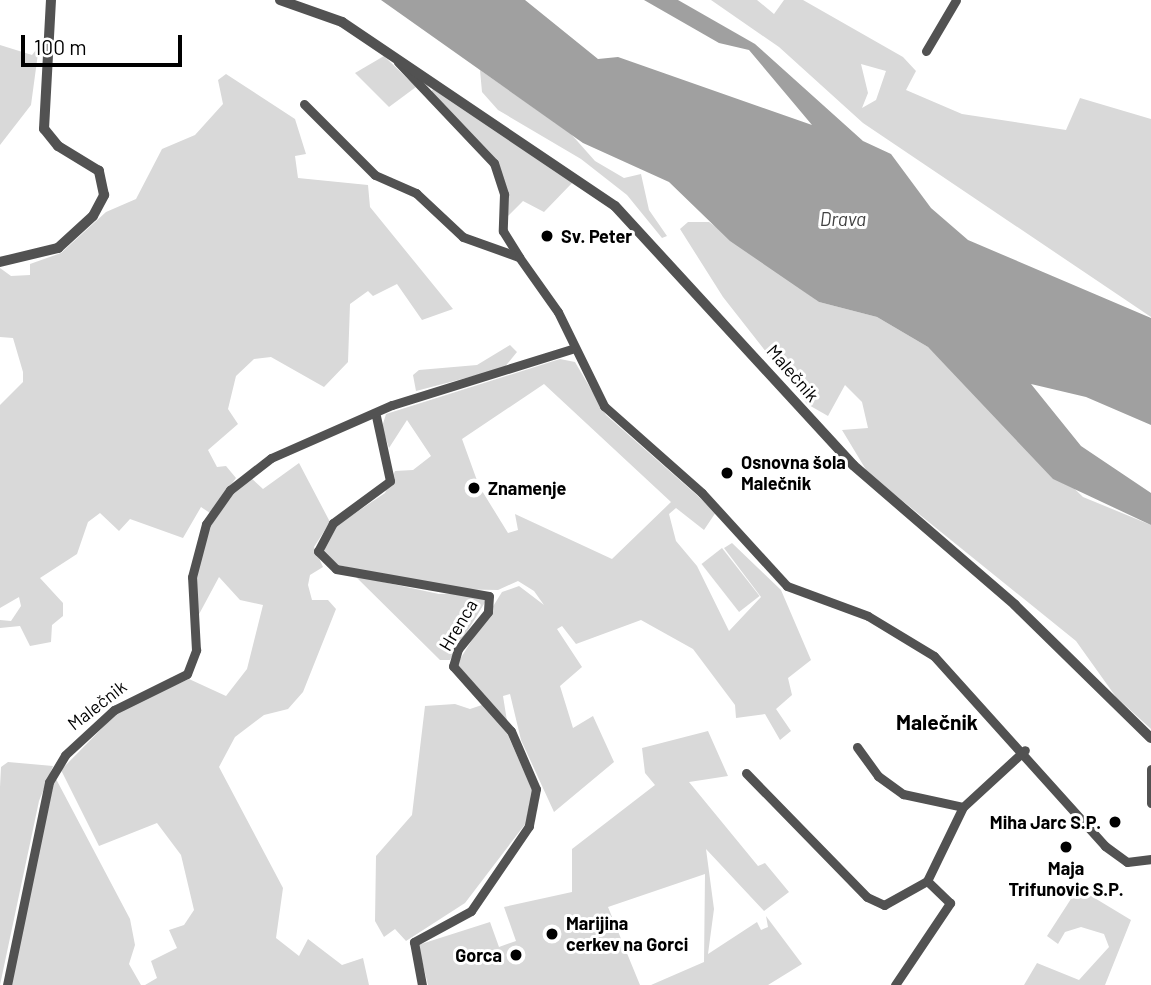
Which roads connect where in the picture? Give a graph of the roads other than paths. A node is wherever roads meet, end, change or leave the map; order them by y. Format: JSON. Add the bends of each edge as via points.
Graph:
{"nodes":[{"id":1,"x":51,"y":0,"type":"edge"},
{"id":2,"x":280,"y":0,"type":"edge"},
{"id":3,"x":956,"y":0,"type":"edge"},
{"id":4,"x":926,"y":51,"type":"dead end"},
{"id":5,"x":393,"y":55,"type":"junction"},
{"id":6,"x":304,"y":104,"type":"dead end"},
{"id":7,"x":519,"y":257,"type":"junction"},
{"id":8,"x":0,"y":262,"type":"edge"},
{"id":9,"x":572,"y":349,"type":"junction"},
{"id":10,"x":376,"y":416,"type":"junction"},
{"id":11,"x":1151,"y":738,"type":"edge"},
{"id":12,"x":857,"y":747,"type":"dead end"},
{"id":13,"x":1025,"y":750,"type":"junction"},
{"id":14,"x":1151,"y":769,"type":"edge"},
{"id":15,"x":746,"y":773,"type":"dead end"},
{"id":16,"x":1151,"y":803,"type":"edge"},
{"id":17,"x":963,"y":807,"type":"junction"},
{"id":18,"x":1151,"y":860,"type":"edge"},
{"id":19,"x":927,"y":881,"type":"junction"},
{"id":20,"x":7,"y":985,"type":"edge"},
{"id":21,"x":422,"y":985,"type":"edge"},
{"id":22,"x":895,"y":985,"type":"edge"}],
"edges":[{"from":1,"to":8,"type":"street","via":[[44,129],[58,146],[99,171],[104,195],[93,216],[58,248]]},
{"from":2,"to":5,"type":"street","name":"Malečnik","via":[[333,17]]},
{"from":3,"to":4,"type":"street"},
{"from":5,"to":7,"type":"street","name":"Malečnik","via":[[494,163],[504,194],[503,231]]},
{"from":5,"to":11,"type":"street","name":"Malečnik","via":[[615,206],[853,465],[1023,612]]},
{"from":6,"to":7,"type":"street","via":[[376,175],[416,193],[463,237]]},
{"from":7,"to":9,"type":"street","name":"Malečnik","via":[[558,312]]},
{"from":9,"to":10,"type":"street","name":"Malečnik","via":[[392,405]]},
{"from":9,"to":13,"type":"street","name":"Malečnik","via":[[604,406],[702,493],[787,586],[869,616],[934,656]]},
{"from":10,"to":20,"type":"street","name":"Malečnik","via":[[271,458],[230,490],[206,524],[191,577],[196,650],[187,674],[129,699],[55,770],[42,799]]},
{"from":10,"to":21,"type":"street","name":"Hrenca","via":[[390,481],[333,523],[318,551],[336,569],[489,596],[488,612],[458,649],[453,666],[511,731],[537,796],[529,826],[471,911],[414,942]]},
{"from":12,"to":17,"type":"street","via":[[878,776],[903,794]]},
{"from":13,"to":17,"type":"street"},
{"from":13,"to":18,"type":"street","name":"Malečnik","via":[[1111,851],[1127,862]]},
{"from":14,"to":16,"type":"street"},
{"from":15,"to":19,"type":"street","via":[[873,901],[891,902]]},
{"from":17,"to":19,"type":"street"},
{"from":19,"to":22,"type":"street","via":[[950,903]]}]}
